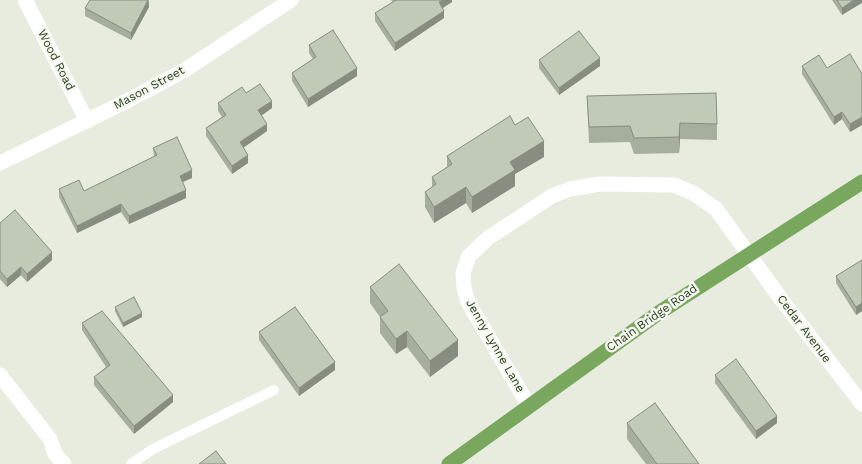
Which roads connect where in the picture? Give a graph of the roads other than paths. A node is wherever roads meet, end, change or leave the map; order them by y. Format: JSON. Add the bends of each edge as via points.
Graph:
{"nodes":[{"id":1,"x":25,"y":0,"type":"edge"},
{"id":2,"x":291,"y":0,"type":"edge"},
{"id":3,"x":87,"y":121,"type":"junction"},
{"id":4,"x":0,"y":163,"type":"edge"},
{"id":5,"x":862,"y":182,"type":"edge"},
{"id":6,"x":748,"y":254,"type":"junction"},
{"id":7,"x":0,"y":375,"type":"edge"},
{"id":8,"x":274,"y":390,"type":"dead end"},
{"id":9,"x":862,"y":404,"type":"edge"},
{"id":10,"x":529,"y":406,"type":"junction"},
{"id":11,"x":64,"y":464,"type":"edge"},
{"id":12,"x":131,"y":464,"type":"edge"},
{"id":13,"x":449,"y":464,"type":"edge"}],
"edges":[{"from":1,"to":3,"type":"street","name":"Wood Road"},
{"from":2,"to":3,"type":"street","name":"Mason Street","via":[[185,70]]},
{"from":3,"to":4,"type":"street","name":"Mason Street"},
{"from":5,"to":6,"type":"main road","name":"Chain Bridge Road"},
{"from":6,"to":9,"type":"street","name":"Cedar Avenue"},
{"from":6,"to":10,"type":"main road","name":"Chain Bridge Road","via":[[652,317]]},
{"from":6,"to":10,"type":"street","name":"Jenny Lynne Lane","via":[[716,209],[674,185],[600,184],[570,189],[552,196],[488,238],[469,256],[463,273],[464,288],[468,302]]},
{"from":7,"to":11,"type":"street","via":[[50,439],[55,454]]},
{"from":8,"to":12,"type":"lane","via":[[153,449]]},
{"from":10,"to":13,"type":"main road","name":"Chain Bridge Road"}]}
